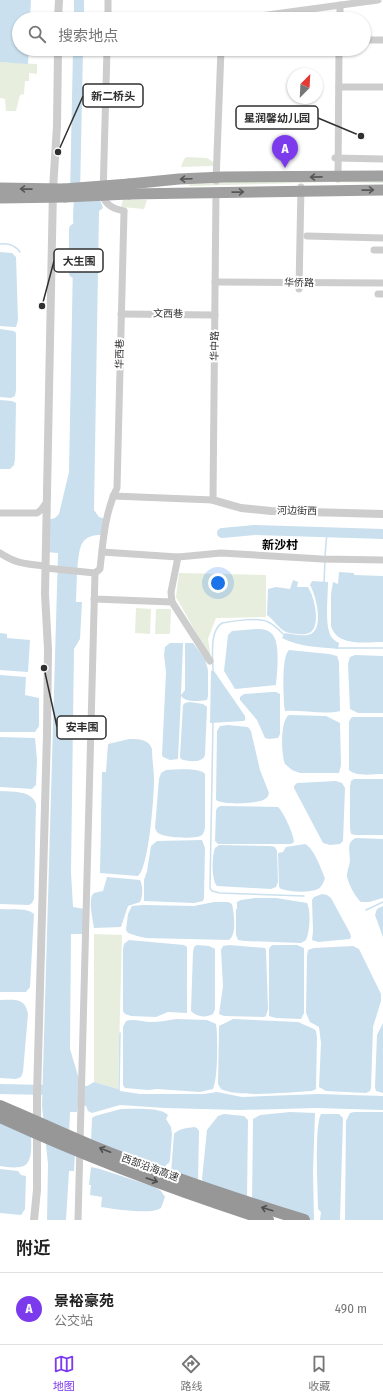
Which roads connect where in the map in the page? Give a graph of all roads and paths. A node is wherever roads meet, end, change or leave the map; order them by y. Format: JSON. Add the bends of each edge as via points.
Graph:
{"nodes":[{"id":1,"x":58,"y":0,"type":"edge"},
{"id":2,"x":108,"y":0,"type":"edge"},
{"id":3,"x":378,"y":0,"type":"edge"},
{"id":4,"x":340,"y":5,"type":"junction"},
{"id":5,"x":58,"y":12,"type":"edge"},
{"id":6,"x":108,"y":12,"type":"edge"},
{"id":7,"x":288,"y":12,"type":"edge"},
{"id":8,"x":340,"y":12,"type":"edge"},
{"id":9,"x":371,"y":40,"type":"edge"},
{"id":10,"x":383,"y":40,"type":"edge"},
{"id":11,"x":58,"y":56,"type":"edge"},
{"id":12,"x":107,"y":56,"type":"edge"},
{"id":13,"x":221,"y":56,"type":"edge"},
{"id":14,"x":339,"y":56,"type":"edge"},
{"id":15,"x":339,"y":87,"type":"junction"},
{"id":16,"x":383,"y":87,"type":"edge"},
{"id":17,"x":335,"y":158,"type":"dead end"},
{"id":18,"x":383,"y":159,"type":"edge"},
{"id":19,"x":383,"y":176,"type":"edge"},
{"id":20,"x":338,"y":180,"type":"dead end"},
{"id":21,"x":216,"y":181,"type":"dead end"},
{"id":22,"x":301,"y":187,"type":"dead end"},
{"id":23,"x":0,"y":188,"type":"edge"},
{"id":24,"x":129,"y":189,"type":"junction"},
{"id":25,"x":383,"y":190,"type":"edge"},
{"id":26,"x":216,"y":192,"type":"junction"},
{"id":27,"x":58,"y":193,"type":"junction"},
{"id":28,"x":0,"y":198,"type":"edge"},
{"id":29,"x":307,"y":236,"type":"dead end"},
{"id":30,"x":383,"y":238,"type":"edge"},
{"id":31,"x":374,"y":250,"type":"dead end"},
{"id":32,"x":383,"y":250,"type":"edge"},
{"id":33,"x":216,"y":282,"type":"junction"},
{"id":34,"x":383,"y":283,"type":"edge"},
{"id":35,"x":298,"y":290,"type":"dead end"},
{"id":36,"x":121,"y":314,"type":"junction"},
{"id":37,"x":215,"y":315,"type":"junction"},
{"id":38,"x":113,"y":496,"type":"junction"},
{"id":39,"x":213,"y":500,"type":"junction"},
{"id":40,"x":46,"y":503,"type":"junction"},
{"id":41,"x":0,"y":513,"type":"edge"},
{"id":42,"x":383,"y":514,"type":"edge"},
{"id":43,"x":102,"y":552,"type":"junction"},
{"id":44,"x":0,"y":553,"type":"edge"},
{"id":45,"x":178,"y":557,"type":"junction"},
{"id":46,"x":383,"y":560,"type":"edge"},
{"id":47,"x":45,"y":567,"type":"junction"},
{"id":48,"x":95,"y":573,"type":"junction"},
{"id":49,"x":94,"y":599,"type":"junction"},
{"id":50,"x":172,"y":602,"type":"junction"},
{"id":51,"x":210,"y":661,"type":"dead end"},
{"id":52,"x":0,"y":1106,"type":"edge"},
{"id":53,"x":0,"y":1117,"type":"edge"},
{"id":54,"x":34,"y":1220,"type":"edge"},
{"id":55,"x":78,"y":1220,"type":"edge"},
{"id":56,"x":268,"y":1220,"type":"edge"},
{"id":57,"x":304,"y":1220,"type":"edge"}],
"edges":[{"from":1,"to":5,"type":"street"},
{"from":2,"to":6,"type":"street"},
{"from":3,"to":4,"type":"street"},
{"from":4,"to":7,"type":"street"},
{"from":4,"to":8,"type":"street"},
{"from":9,"to":10,"type":"street"},
{"from":11,"to":27,"type":"street"},
{"from":12,"to":36,"type":"street","name":"华西巷","via":[[103,196],[109,206],[124,211]]},
{"from":13,"to":21,"type":"street"},
{"from":14,"to":15,"type":"street"},
{"from":15,"to":16,"type":"street"},
{"from":15,"to":20,"type":"street"},
{"from":17,"to":18,"type":"street"},
{"from":19,"to":24,"type":"highway","one_way":true,"via":[[179,179]]},
{"from":22,"to":35,"type":"street"},
{"from":27,"to":23,"type":"highway","one_way":true},
{"from":24,"to":26,"type":"highway"},
{"from":24,"to":27,"type":"highway","bridge":true},
{"from":26,"to":25,"type":"highway","one_way":true},
{"from":26,"to":33,"type":"street","name":"华中路"},
{"from":27,"to":28,"type":"highway"},
{"from":27,"to":40,"type":"street"},
{"from":29,"to":30,"type":"street"},
{"from":31,"to":32,"type":"street"},
{"from":33,"to":34,"type":"street","name":"华侨路"},
{"from":33,"to":37,"type":"street","name":"华中路"},
{"from":36,"to":37,"type":"street","name":"文西巷"},
{"from":36,"to":38,"type":"street","name":"华西巷","via":[[117,488]]},
{"from":37,"to":39,"type":"street","name":"华中路"},
{"from":38,"to":39,"type":"street"},
{"from":38,"to":43,"type":"street","name":"华西巷"},
{"from":39,"to":42,"type":"street","name":"河边街西","via":[[241,508],[271,511]]},
{"from":40,"to":41,"type":"street","via":[[38,513]]},
{"from":40,"to":47,"type":"street"},
{"from":43,"to":45,"type":"street"},
{"from":43,"to":48,"type":"street","name":"华西巷","via":[[100,569]]},
{"from":44,"to":47,"type":"street","via":[[20,564]]},
{"from":45,"to":46,"type":"street","via":[[221,553]]},
{"from":45,"to":50,"type":"street","via":[[171,592]]},
{"from":47,"to":48,"type":"street"},
{"from":47,"to":54,"type":"street","via":[[48,649],[47,734],[37,1095],[37,1190]]},
{"from":48,"to":49,"type":"street","name":"华西巷"},
{"from":49,"to":50,"type":"street"},
{"from":49,"to":55,"type":"street","name":"华西巷"},
{"from":50,"to":51,"type":"street"},
{"from":57,"to":52,"type":"highway","name":"西部沿海高速","one_way":true,"bridge":true,"via":[[144,1166]]},
{"from":53,"to":56,"type":"highway","name":"西部沿海高速","one_way":true,"bridge":true,"via":[[143,1177]]}]}
